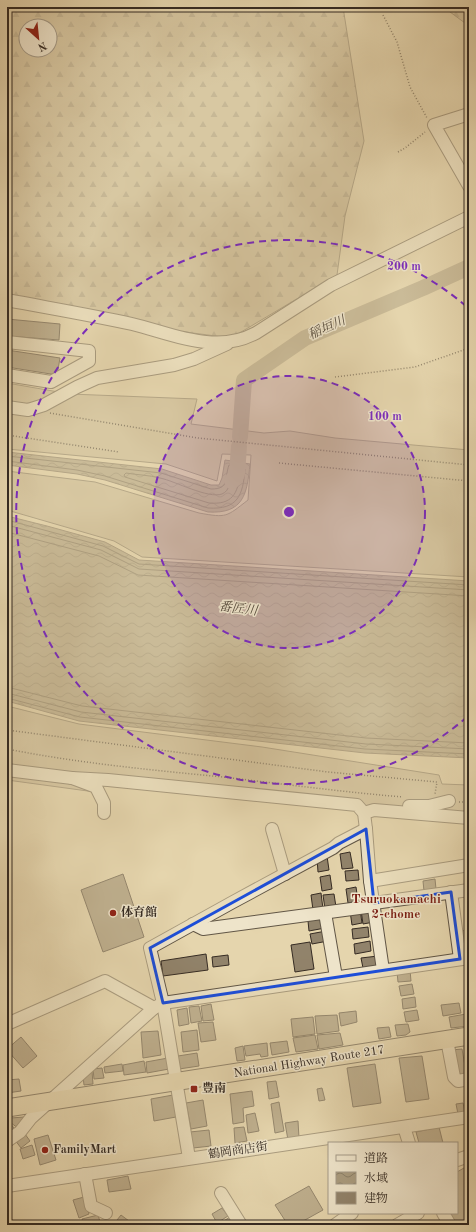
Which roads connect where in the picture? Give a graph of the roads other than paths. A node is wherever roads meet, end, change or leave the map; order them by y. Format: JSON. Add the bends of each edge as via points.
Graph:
{"nodes":[{"id":1,"x":469,"y":114,"type":"edge"},
{"id":2,"x":469,"y":186,"type":"edge"},
{"id":3,"x":469,"y":217,"type":"edge"},
{"id":4,"x":7,"y":300,"type":"edge"},
{"id":5,"x":234,"y":341,"type":"junction"},
{"id":6,"x":7,"y":342,"type":"edge"},
{"id":7,"x":7,"y":376,"type":"edge"},
{"id":8,"x":7,"y":407,"type":"edge"},
{"id":9,"x":7,"y":770,"type":"edge"},
{"id":10,"x":72,"y":778,"type":"junction"},
{"id":11,"x":449,"y":801,"type":"road end"},
{"id":12,"x":361,"y":809,"type":"junction"},
{"id":13,"x":104,"y":813,"type":"dead end"},
{"id":14,"x":469,"y":818,"type":"edge"},
{"id":15,"x":272,"y":829,"type":"dead end"},
{"id":16,"x":366,"y":829,"type":"junction"},
{"id":17,"x":469,"y":865,"type":"edge"},
{"id":18,"x":285,"y":874,"type":"junction"},
{"id":19,"x":370,"y":881,"type":"junction"},
{"id":20,"x":469,"y":890,"type":"edge"},
{"id":21,"x":451,"y":892,"type":"junction"},
{"id":22,"x":374,"y":904,"type":"junction"},
{"id":23,"x":325,"y":913,"type":"junction"},
{"id":24,"x":193,"y":924,"type":"junction"},
{"id":25,"x":464,"y":958,"type":"edge"},
{"id":26,"x":383,"y":970,"type":"junction"},
{"id":27,"x":336,"y":977,"type":"junction"},
{"id":28,"x":158,"y":1006,"type":"junction"},
{"id":29,"x":7,"y":1024,"type":"edge"},
{"id":30,"x":469,"y":1036,"type":"edge"},
{"id":31,"x":447,"y":1040,"type":"junction"},
{"id":32,"x":469,"y":1079,"type":"edge"},
{"id":33,"x":177,"y":1083,"type":"junction"},
{"id":34,"x":51,"y":1101,"type":"junction"},
{"id":35,"x":7,"y":1108,"type":"edge"},
{"id":36,"x":469,"y":1117,"type":"edge"},
{"id":37,"x":404,"y":1127,"type":"junction"},
{"id":38,"x":7,"y":1141,"type":"edge"},
{"id":39,"x":409,"y":1142,"type":"edge"},
{"id":40,"x":469,"y":1156,"type":"edge"},
{"id":41,"x":189,"y":1158,"type":"junction"},
{"id":42,"x":458,"y":1160,"type":"edge"},
{"id":43,"x":86,"y":1174,"type":"junction"},
{"id":44,"x":7,"y":1186,"type":"edge"},
{"id":45,"x":221,"y":1193,"type":"dead end"},
{"id":46,"x":106,"y":1213,"type":"dead end"},
{"id":47,"x":351,"y":1214,"type":"edge"},
{"id":48,"x":416,"y":1214,"type":"edge"},
{"id":49,"x":444,"y":1214,"type":"edge"},
{"id":50,"x":241,"y":1225,"type":"edge"},
{"id":51,"x":335,"y":1225,"type":"edge"},
{"id":52,"x":397,"y":1225,"type":"edge"},
{"id":53,"x":450,"y":1225,"type":"edge"}],
"edges":[{"from":1,"to":2,"type":"street","via":[[434,125]]},
{"from":3,"to":5,"type":"street","via":[[331,285],[256,333]]},
{"from":4,"to":5,"type":"street","via":[[131,324],[191,340]]},
{"from":5,"to":8,"type":"street","via":[[174,365],[97,378],[44,405],[28,410]]},
{"from":6,"to":7,"type":"street","via":[[89,351],[89,361],[51,382]]},
{"from":9,"to":10,"type":"street"},
{"from":10,"to":12,"type":"street"},
{"from":10,"to":13,"type":"street","via":[[96,787],[104,803]]},
{"from":11,"to":12,"type":"street","via":[[429,806]]},
{"from":12,"to":14,"type":"street"},
{"from":12,"to":16,"type":"street"},
{"from":15,"to":18,"type":"street"},
{"from":16,"to":18,"type":"street"},
{"from":16,"to":19,"type":"street"},
{"from":17,"to":19,"type":"street"},
{"from":18,"to":24,"type":"street"},
{"from":19,"to":22,"type":"street"},
{"from":20,"to":21,"type":"street"},
{"from":21,"to":22,"type":"street"},
{"from":21,"to":25,"type":"street"},
{"from":22,"to":23,"type":"street"},
{"from":22,"to":26,"type":"street"},
{"from":23,"to":24,"type":"street","via":[[203,929]]},
{"from":23,"to":27,"type":"street"},
{"from":24,"to":28,"type":"street","via":[[150,948]]},
{"from":25,"to":26,"type":"street"},
{"from":26,"to":27,"type":"street"},
{"from":27,"to":28,"type":"street"},
{"from":28,"to":29,"type":"street","via":[[105,981]]},
{"from":28,"to":33,"type":"street"},
{"from":28,"to":34,"type":"street"},
{"from":30,"to":31,"type":"highway","name":"National Highway Route 217"},
{"from":31,"to":32,"type":"street","via":[[454,1077],[458,1081]]},
{"from":31,"to":33,"type":"highway","name":"National Highway Route 217"},
{"from":33,"to":34,"type":"highway","name":"National Highway Route 217"},
{"from":33,"to":41,"type":"street"},
{"from":34,"to":35,"type":"highway","name":"National Highway Route 217"},
{"from":34,"to":38,"type":"street","via":[[31,1118],[20,1132]]},
{"from":36,"to":37,"type":"street","name":"鶴岡商店街"},
{"from":37,"to":39,"type":"street"},
{"from":37,"to":41,"type":"street","name":"鶴岡商店街"},
{"from":40,"to":42,"type":"street"},
{"from":41,"to":43,"type":"street","name":"鶴岡商店街"},
{"from":43,"to":44,"type":"street","name":"鶴岡商店街"},
{"from":43,"to":46,"type":"street","via":[[91,1206]]},
{"from":45,"to":50,"type":"street"},
{"from":47,"to":51,"type":"street"},
{"from":48,"to":52,"type":"street"},
{"from":49,"to":53,"type":"street"}]}
